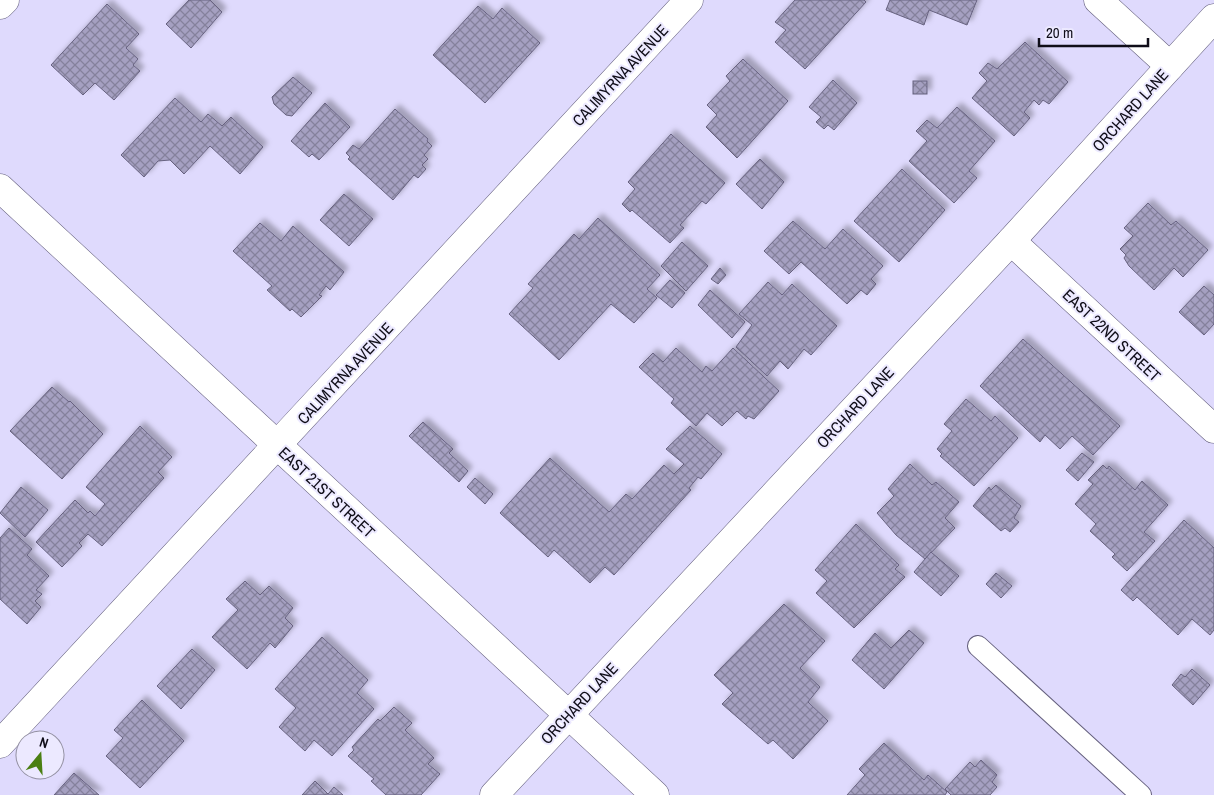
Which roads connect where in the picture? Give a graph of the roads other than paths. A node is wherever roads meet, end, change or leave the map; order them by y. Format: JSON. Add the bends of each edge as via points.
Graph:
{"nodes":[{"id":1,"x":5,"y":0,"type":"edge"},
{"id":2,"x":689,"y":0,"type":"edge"},
{"id":3,"x":1098,"y":0,"type":"edge"},
{"id":4,"x":0,"y":5,"type":"edge"},
{"id":5,"x":1214,"y":18,"type":"edge"},
{"id":6,"x":1170,"y":66,"type":"junction"},
{"id":7,"x":0,"y":188,"type":"edge"},
{"id":8,"x":1011,"y":241,"type":"junction"},
{"id":9,"x":1214,"y":429,"type":"edge"},
{"id":10,"x":277,"y":446,"type":"junction"},
{"id":11,"x":978,"y":646,"type":"dead end"},
{"id":12,"x":568,"y":714,"type":"junction"},
{"id":13,"x":0,"y":744,"type":"edge"},
{"id":14,"x":494,"y":795,"type":"edge"},
{"id":15,"x":655,"y":795,"type":"edge"},
{"id":16,"x":1141,"y":795,"type":"edge"}],
"edges":[{"from":1,"to":4,"type":"street"},
{"from":2,"to":10,"type":"street","name":"CALIMYRNA AVENUE"},
{"from":3,"to":6,"type":"street"},
{"from":5,"to":6,"type":"street","name":"ORCHARD LANE"},
{"from":6,"to":8,"type":"street","name":"ORCHARD LANE"},
{"from":7,"to":10,"type":"street","name":"EAST 21ST STREET"},
{"from":8,"to":9,"type":"street","name":"EAST 22ND STREET"},
{"from":8,"to":12,"type":"street","name":"ORCHARD LANE"},
{"from":10,"to":12,"type":"street","name":"EAST 21ST STREET"},
{"from":10,"to":13,"type":"street","name":"CALIMYRNA AVENUE"},
{"from":11,"to":16,"type":"lane"},
{"from":12,"to":14,"type":"street","name":"ORCHARD LANE"},
{"from":12,"to":15,"type":"street","name":"EAST 21ST STREET"}]}
